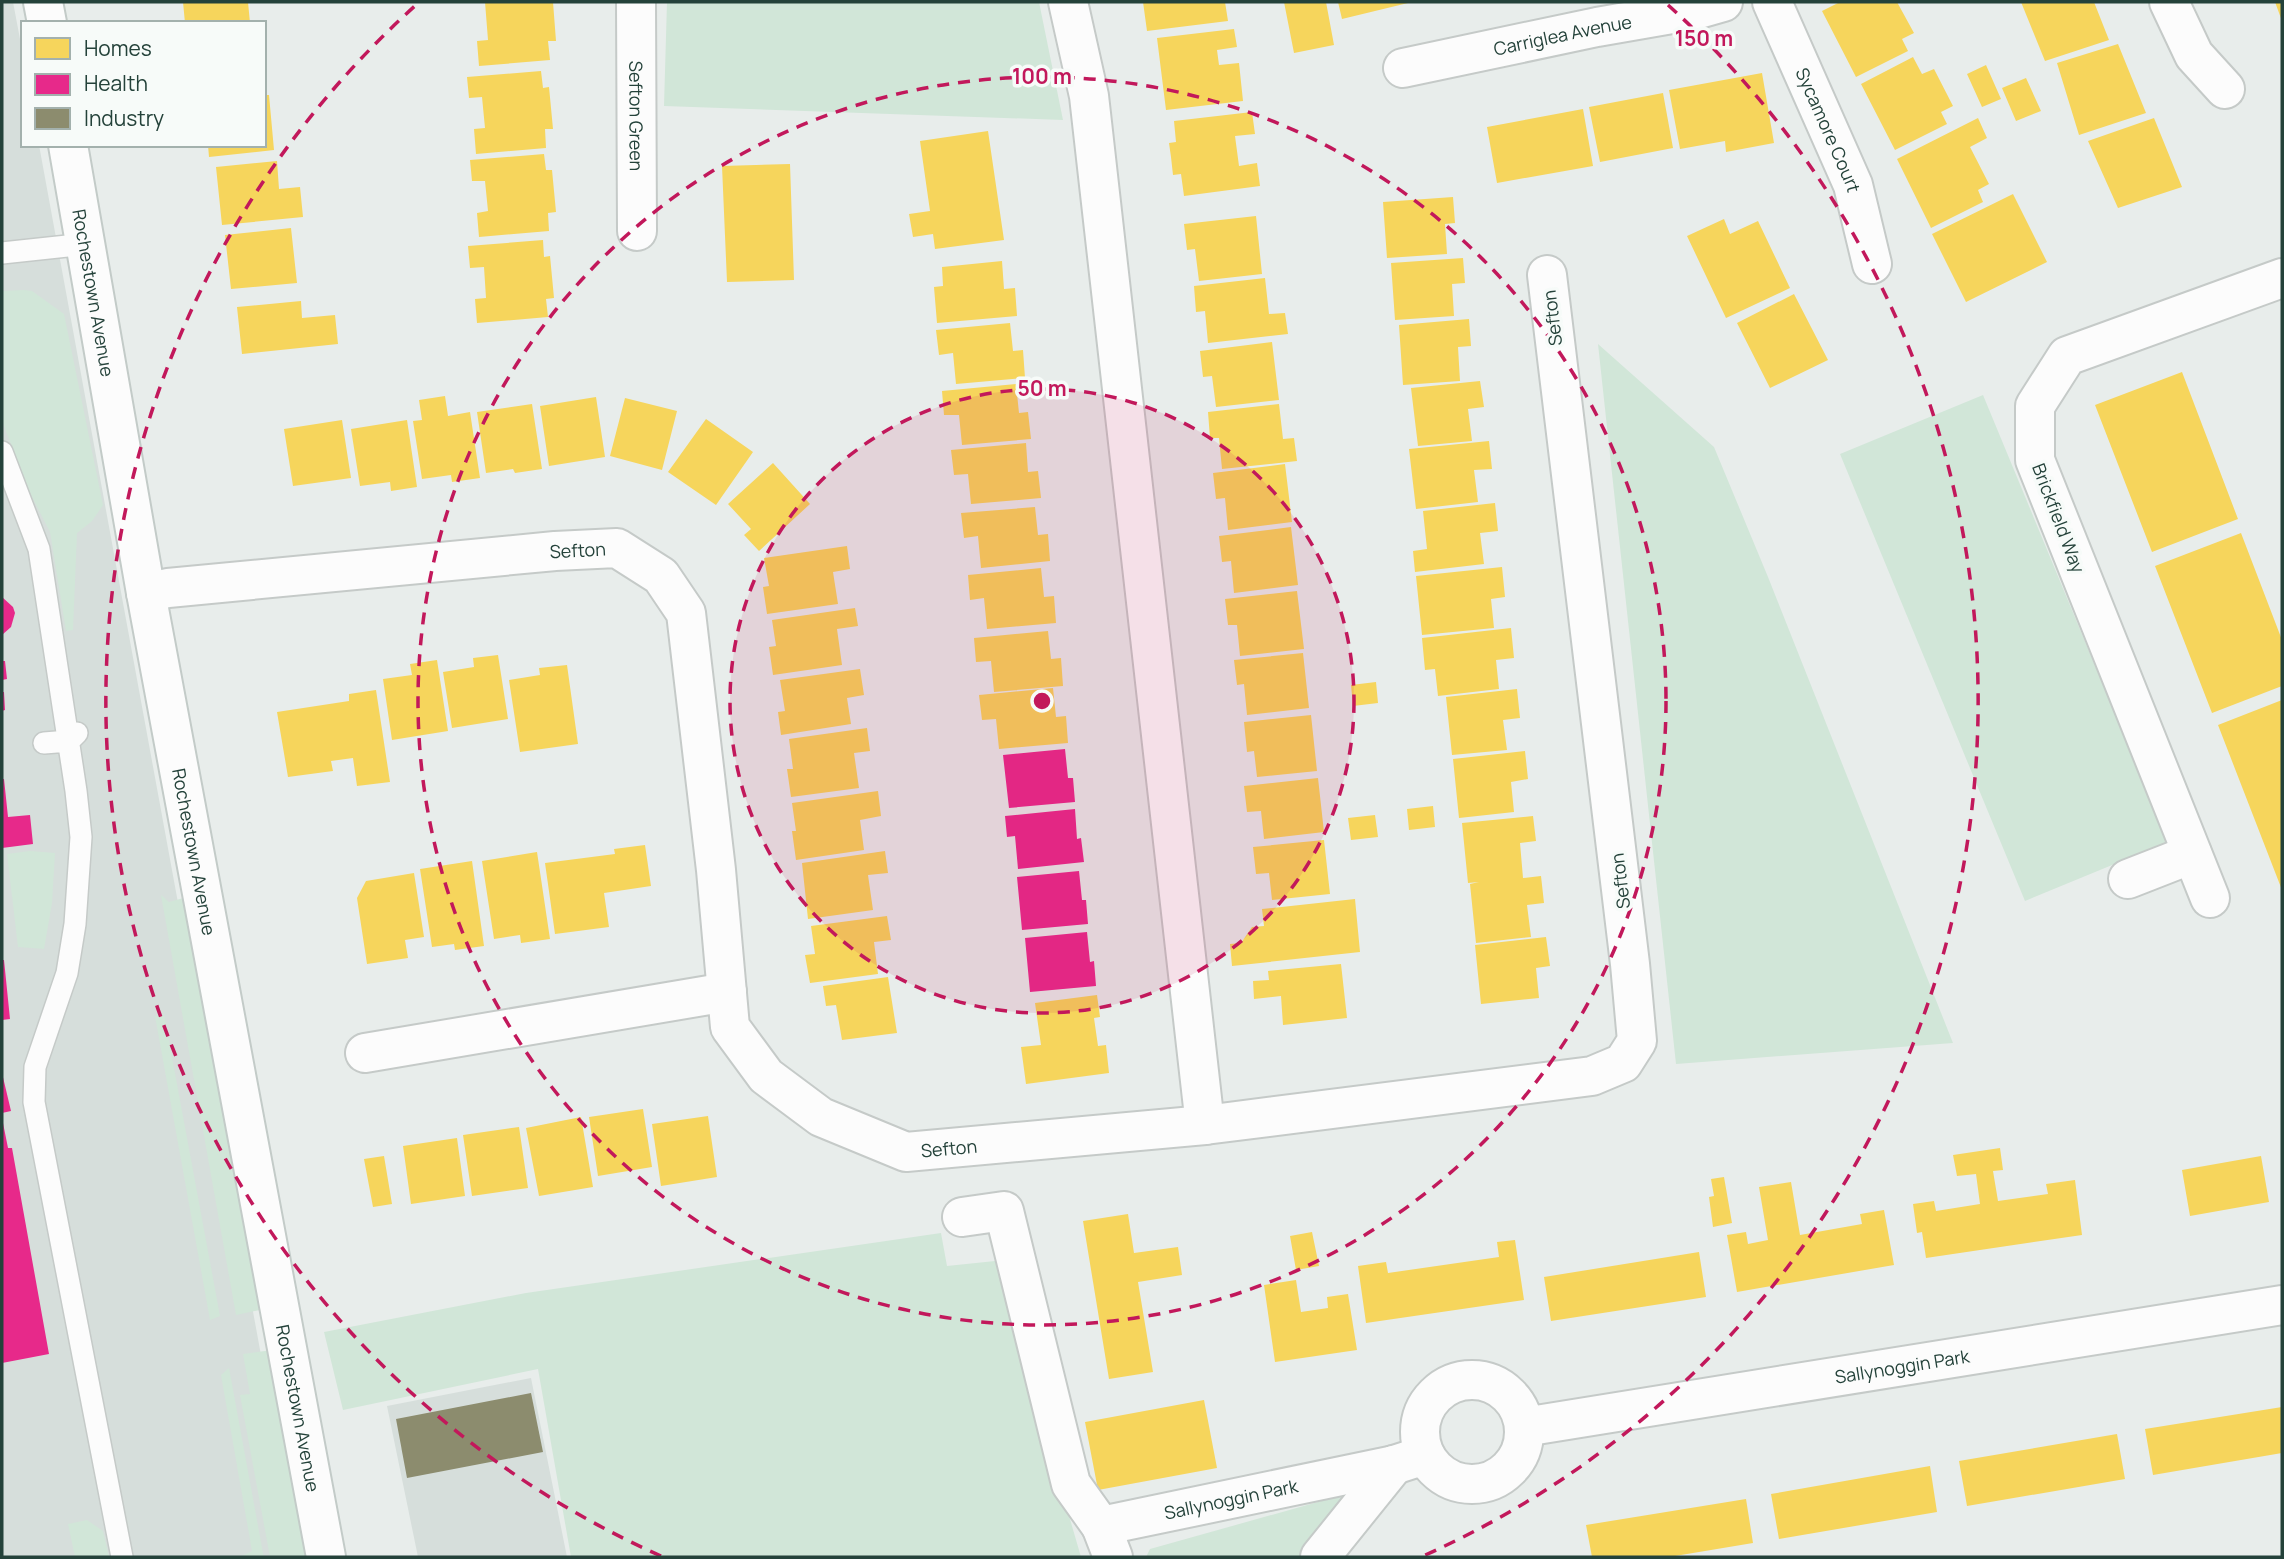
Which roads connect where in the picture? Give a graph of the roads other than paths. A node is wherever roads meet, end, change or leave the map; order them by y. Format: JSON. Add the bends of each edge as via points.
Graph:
{"nodes":[{"id":1,"x":43,"y":2,"type":"edge"},
{"id":2,"x":636,"y":2,"type":"edge"},
{"id":3,"x":1068,"y":2,"type":"edge"},
{"id":4,"x":1723,"y":2,"type":"edge"},
{"id":5,"x":1772,"y":2,"type":"edge"},
{"id":6,"x":2169,"y":2,"type":"edge"},
{"id":7,"x":47,"y":21,"type":"edge"},
{"id":8,"x":1403,"y":68,"type":"dead end"},
{"id":9,"x":2225,"y":89,"type":"dead end"},
{"id":10,"x":68,"y":147,"type":"edge"},
{"id":11,"x":637,"y":231,"type":"dead end"},
{"id":12,"x":86,"y":244,"type":"junction"},
{"id":13,"x":2,"y":253,"type":"edge"},
{"id":14,"x":1871,"y":264,"type":"dead end"},
{"id":15,"x":1547,"y":275,"type":"dead end"},
{"id":16,"x":2282,"y":278,"type":"edge"},
{"id":17,"x":2,"y":452,"type":"edge"},
{"id":18,"x":146,"y":593,"type":"junction"},
{"id":19,"x":74,"y":736,"type":"junction"},
{"id":20,"x":44,"y":743,"type":"dead end"},
{"id":21,"x":2192,"y":854,"type":"junction"},
{"id":22,"x":2128,"y":879,"type":"dead end"},
{"id":23,"x":2210,"y":898,"type":"dead end"},
{"id":24,"x":727,"y":992,"type":"junction"},
{"id":25,"x":365,"y":1053,"type":"dead end"},
{"id":26,"x":1205,"y":1125,"type":"junction"},
{"id":27,"x":962,"y":1217,"type":"dead end"},
{"id":28,"x":2282,"y":1305,"type":"edge"},
{"id":29,"x":1524,"y":1427,"type":"junction"},
{"id":30,"x":1409,"y":1460,"type":"junction"},
{"id":31,"x":1107,"y":1542,"type":"edge"},
{"id":32,"x":122,"y":1557,"type":"edge"},
{"id":33,"x":326,"y":1557,"type":"edge"},
{"id":34,"x":1320,"y":1557,"type":"edge"}],
"edges":[{"from":1,"to":7,"type":"street"},
{"from":2,"to":11,"type":"street","name":"Sefton Green"},
{"from":3,"to":26,"type":"street","via":[[1089,96]]},
{"from":4,"to":8,"type":"street","name":"Carriglea Avenue"},
{"from":5,"to":14,"type":"street","name":"Sycamore Court","via":[[1853,185]]},
{"from":6,"to":9,"type":"street","via":[[2194,55]]},
{"from":10,"to":12,"type":"street","name":"Rochestown Avenue"},
{"from":12,"to":13,"type":"lane"},
{"from":12,"to":18,"type":"street","name":"Rochestown Avenue"},
{"from":15,"to":26,"type":"street","name":"Sefton","via":[[1637,1041],[1623,1063],[1592,1076]]},
{"from":16,"to":21,"type":"street","name":"Brickfield Way","via":[[2067,356],[2035,406],[2035,460]]},
{"from":17,"to":19,"type":"lane","via":[[39,549]]},
{"from":18,"to":24,"type":"street","name":"Sefton","via":[[617,548],[661,576],[686,614]]},
{"from":18,"to":33,"type":"street","name":"Rochestown Avenue"},
{"from":19,"to":20,"type":"lane"},
{"from":19,"to":32,"type":"lane","via":[[80,873],[68,973],[35,1067],[34,1102],[95,1455]]},
{"from":21,"to":22,"type":"street"},
{"from":21,"to":23,"type":"street","name":"Brickfield Way"},
{"from":24,"to":25,"type":"street"},
{"from":24,"to":26,"type":"street","name":"Sefton","via":[[730,1027],[766,1076],[821,1117],[906,1152]]},
{"from":27,"to":31,"type":"street","via":[[1004,1211],[1071,1484]]},
{"from":28,"to":29,"type":"street","name":"Sallynoggin Park"},
{"from":29,"to":30,"type":"street","via":[[1512,1465],[1483,1483],[1449,1479]]},
{"from":29,"to":30,"type":"street","via":[[1514,1401],[1501,1390],[1486,1382],[1452,1383],[1427,1405],[1420,1421],[1420,1438]]},
{"from":30,"to":31,"type":"street","name":"Sallynoggin Park"},
{"from":30,"to":34,"type":"street"}]}
